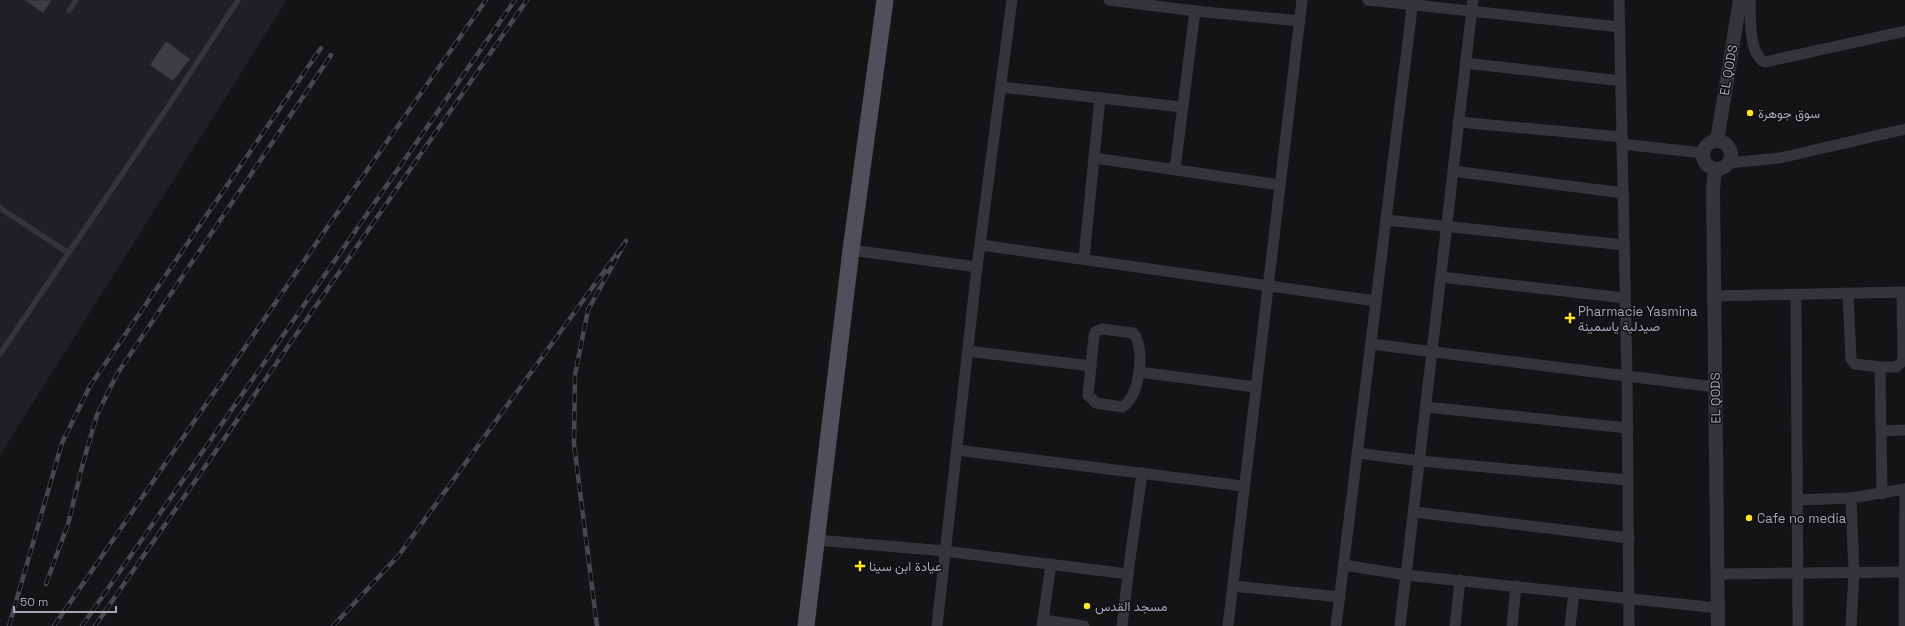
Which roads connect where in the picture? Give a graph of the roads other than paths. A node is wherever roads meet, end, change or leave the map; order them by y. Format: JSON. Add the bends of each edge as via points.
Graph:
{"nodes":[{"id":1,"x":76,"y":0,"type":"edge"},
{"id":2,"x":238,"y":0,"type":"edge"},
{"id":3,"x":885,"y":0,"type":"edge"},
{"id":4,"x":1012,"y":0,"type":"edge"},
{"id":5,"x":1109,"y":0,"type":"edge"},
{"id":6,"x":1302,"y":0,"type":"edge"},
{"id":7,"x":1368,"y":0,"type":"edge"},
{"id":8,"x":1619,"y":0,"type":"edge"},
{"id":9,"x":1740,"y":0,"type":"edge"},
{"id":10,"x":1750,"y":0,"type":"edge"},
{"id":11,"x":1412,"y":3,"type":"edge"},
{"id":12,"x":1473,"y":6,"type":"edge"},
{"id":13,"x":69,"y":10,"type":"dead end"},
{"id":14,"x":1195,"y":11,"type":"junction"},
{"id":15,"x":1300,"y":21,"type":"junction"},
{"id":16,"x":1620,"y":27,"type":"junction"},
{"id":17,"x":1905,"y":31,"type":"edge"},
{"id":18,"x":1465,"y":63,"type":"junction"},
{"id":19,"x":1621,"y":81,"type":"junction"},
{"id":20,"x":1001,"y":87,"type":"junction"},
{"id":21,"x":1100,"y":98,"type":"junction"},
{"id":22,"x":1182,"y":107,"type":"junction"},
{"id":23,"x":1458,"y":122,"type":"junction"},
{"id":24,"x":1905,"y":129,"type":"edge"},
{"id":25,"x":1622,"y":140,"type":"junction"},
{"id":26,"x":1717,"y":141,"type":"junction"},
{"id":27,"x":1703,"y":153,"type":"junction"},
{"id":28,"x":1094,"y":158,"type":"junction"},
{"id":29,"x":1729,"y":163,"type":"junction"},
{"id":30,"x":1175,"y":169,"type":"junction"},
{"id":31,"x":1715,"y":170,"type":"junction"},
{"id":32,"x":1453,"y":171,"type":"junction"},
{"id":33,"x":1280,"y":185,"type":"junction"},
{"id":34,"x":1623,"y":193,"type":"junction"},
{"id":35,"x":0,"y":208,"type":"edge"},
{"id":36,"x":1386,"y":220,"type":"junction"},
{"id":37,"x":1447,"y":226,"type":"junction"},
{"id":38,"x":981,"y":245,"type":"junction"},
{"id":39,"x":1624,"y":245,"type":"junction"},
{"id":40,"x":851,"y":250,"type":"junction"},
{"id":41,"x":67,"y":252,"type":"junction"},
{"id":42,"x":1084,"y":258,"type":"junction"},
{"id":43,"x":977,"y":267,"type":"junction"},
{"id":44,"x":1441,"y":277,"type":"junction"},
{"id":45,"x":1268,"y":286,"type":"junction"},
{"id":46,"x":1904,"y":292,"type":"edge"},
{"id":47,"x":1848,"y":293,"type":"junction"},
{"id":48,"x":1796,"y":295,"type":"junction"},
{"id":49,"x":1714,"y":296,"type":"junction"},
{"id":50,"x":1625,"y":298,"type":"junction"},
{"id":51,"x":1376,"y":301,"type":"junction"},
{"id":52,"x":1371,"y":344,"type":"junction"},
{"id":53,"x":968,"y":350,"type":"junction"},
{"id":54,"x":1432,"y":350,"type":"junction"},
{"id":55,"x":0,"y":354,"type":"edge"},
{"id":56,"x":1090,"y":366,"type":"junction"},
{"id":57,"x":1880,"y":367,"type":"junction"},
{"id":58,"x":1139,"y":372,"type":"junction"},
{"id":59,"x":1627,"y":376,"type":"junction"},
{"id":60,"x":1714,"y":387,"type":"junction"},
{"id":61,"x":1256,"y":388,"type":"junction"},
{"id":62,"x":1426,"y":407,"type":"junction"},
{"id":63,"x":1628,"y":428,"type":"junction"},
{"id":64,"x":1905,"y":430,"type":"edge"},
{"id":65,"x":1881,"y":431,"type":"junction"},
{"id":66,"x":957,"y":450,"type":"junction"},
{"id":67,"x":1357,"y":453,"type":"junction"},
{"id":68,"x":1420,"y":461,"type":"junction"},
{"id":69,"x":1142,"y":473,"type":"junction"},
{"id":70,"x":1628,"y":480,"type":"junction"},
{"id":71,"x":1243,"y":486,"type":"junction"},
{"id":72,"x":1905,"y":489,"type":"edge"},
{"id":73,"x":1882,"y":494,"type":"junction"},
{"id":74,"x":1851,"y":498,"type":"junction"},
{"id":75,"x":1797,"y":500,"type":"junction"},
{"id":76,"x":1414,"y":512,"type":"junction"},
{"id":77,"x":1629,"y":538,"type":"junction"},
{"id":78,"x":817,"y":540,"type":"junction"},
{"id":79,"x":945,"y":551,"type":"junction"},
{"id":80,"x":1051,"y":564,"type":"junction"},
{"id":81,"x":1344,"y":565,"type":"junction"},
{"id":82,"x":1854,"y":572,"type":"junction"},
{"id":83,"x":1905,"y":572,"type":"edge"},
{"id":84,"x":1797,"y":573,"type":"junction"},
{"id":85,"x":1128,"y":574,"type":"junction"},
{"id":86,"x":1718,"y":574,"type":"junction"},
{"id":87,"x":1406,"y":575,"type":"junction"},
{"id":88,"x":1460,"y":580,"type":"junction"},
{"id":89,"x":1233,"y":586,"type":"junction"},
{"id":90,"x":1516,"y":586,"type":"junction"},
{"id":91,"x":1574,"y":593,"type":"junction"},
{"id":92,"x":1340,"y":597,"type":"junction"},
{"id":93,"x":1629,"y":600,"type":"junction"},
{"id":94,"x":1718,"y":608,"type":"junction"},
{"id":95,"x":1042,"y":623,"type":"edge"},
{"id":96,"x":806,"y":626,"type":"edge"},
{"id":97,"x":937,"y":626,"type":"edge"},
{"id":98,"x":1084,"y":626,"type":"edge"},
{"id":99,"x":1122,"y":626,"type":"edge"},
{"id":100,"x":1228,"y":626,"type":"edge"},
{"id":101,"x":1336,"y":626,"type":"edge"},
{"id":102,"x":1400,"y":626,"type":"edge"},
{"id":103,"x":1455,"y":626,"type":"edge"},
{"id":104,"x":1512,"y":626,"type":"edge"},
{"id":105,"x":1570,"y":626,"type":"edge"},
{"id":106,"x":1629,"y":626,"type":"edge"},
{"id":107,"x":1718,"y":626,"type":"edge"},
{"id":108,"x":1798,"y":626,"type":"edge"},
{"id":109,"x":1851,"y":626,"type":"edge"},
{"id":110,"x":1904,"y":626,"type":"edge"}],
"edges":[{"from":1,"to":13,"type":"lane"},
{"from":2,"to":41,"type":"lane"},
{"from":3,"to":40,"type":"main road"},
{"from":4,"to":20,"type":"street"},
{"from":5,"to":14,"type":"street"},
{"from":6,"to":15,"type":"street"},
{"from":7,"to":11,"type":"street"},
{"from":8,"to":16,"type":"street"},
{"from":9,"to":26,"type":"street","name":"EL QODS"},
{"from":10,"to":17,"type":"street","via":[[1753,47],[1758,58],[1765,62]]},
{"from":11,"to":12,"type":"street"},
{"from":11,"to":36,"type":"street"},
{"from":12,"to":16,"type":"street"},
{"from":12,"to":18,"type":"street"},
{"from":14,"to":15,"type":"street"},
{"from":14,"to":22,"type":"street"},
{"from":15,"to":33,"type":"street"},
{"from":16,"to":19,"type":"street"},
{"from":18,"to":19,"type":"street"},
{"from":18,"to":23,"type":"street"},
{"from":19,"to":25,"type":"street"},
{"from":20,"to":21,"type":"street"},
{"from":20,"to":38,"type":"street"},
{"from":21,"to":22,"type":"street"},
{"from":21,"to":28,"type":"street"},
{"from":22,"to":30,"type":"street"},
{"from":23,"to":25,"type":"street"},
{"from":23,"to":32,"type":"street"},
{"from":24,"to":29,"type":"street","via":[[1780,158]]},
{"from":25,"to":27,"type":"street"},
{"from":25,"to":34,"type":"street"},
{"from":26,"to":27,"type":"street","via":[[1708,144]]},
{"from":26,"to":29,"type":"street","via":[[1730,149],[1732,153]]},
{"from":27,"to":31,"type":"street","via":[[1705,164]]},
{"from":28,"to":30,"type":"street"},
{"from":28,"to":42,"type":"street"},
{"from":29,"to":31,"type":"street"},
{"from":30,"to":33,"type":"street"},
{"from":31,"to":49,"type":"street","name":"EL QODS"},
{"from":32,"to":34,"type":"street"},
{"from":32,"to":37,"type":"street"},
{"from":33,"to":45,"type":"street"},
{"from":34,"to":39,"type":"street"},
{"from":35,"to":41,"type":"lane"},
{"from":36,"to":37,"type":"street"},
{"from":36,"to":51,"type":"street"},
{"from":37,"to":39,"type":"street"},
{"from":37,"to":44,"type":"street"},
{"from":38,"to":42,"type":"street"},
{"from":38,"to":43,"type":"street"},
{"from":39,"to":50,"type":"street"},
{"from":40,"to":43,"type":"street"},
{"from":40,"to":78,"type":"main road"},
{"from":41,"to":55,"type":"lane"},
{"from":42,"to":45,"type":"street"},
{"from":43,"to":53,"type":"street"},
{"from":44,"to":50,"type":"street"},
{"from":44,"to":54,"type":"street"},
{"from":45,"to":51,"type":"street"},
{"from":45,"to":61,"type":"street"},
{"from":46,"to":47,"type":"street"},
{"from":46,"to":57,"type":"street","via":[[1903,361],[1896,367]]},
{"from":47,"to":48,"type":"street"},
{"from":47,"to":57,"type":"street","via":[[1851,359],[1855,364]]},
{"from":48,"to":49,"type":"street"},
{"from":48,"to":75,"type":"street"},
{"from":49,"to":60,"type":"street","name":"EL QODS"},
{"from":50,"to":59,"type":"street"},
{"from":51,"to":52,"type":"street"},
{"from":52,"to":54,"type":"street"},
{"from":52,"to":67,"type":"street"},
{"from":53,"to":56,"type":"street"},
{"from":53,"to":66,"type":"street"},
{"from":54,"to":59,"type":"street"},
{"from":54,"to":62,"type":"street"},
{"from":56,"to":58,"type":"street","via":[[1088,394],[1093,401],[1103,406],[1120,407],[1128,403],[1134,393]]},
{"from":56,"to":58,"type":"street","via":[[1095,332],[1102,329],[1129,332],[1136,336],[1138,342]]},
{"from":57,"to":65,"type":"street"},
{"from":58,"to":61,"type":"street"},
{"from":59,"to":60,"type":"street"},
{"from":59,"to":63,"type":"street"},
{"from":60,"to":86,"type":"street","name":"EL QODS"},
{"from":61,"to":71,"type":"street"},
{"from":62,"to":63,"type":"street"},
{"from":62,"to":68,"type":"street"},
{"from":63,"to":70,"type":"street"},
{"from":64,"to":65,"type":"street"},
{"from":65,"to":73,"type":"street"},
{"from":66,"to":69,"type":"street"},
{"from":66,"to":79,"type":"street"},
{"from":67,"to":68,"type":"street"},
{"from":67,"to":81,"type":"street"},
{"from":68,"to":70,"type":"street"},
{"from":68,"to":76,"type":"street"},
{"from":69,"to":71,"type":"street"},
{"from":69,"to":85,"type":"street"},
{"from":70,"to":77,"type":"street"},
{"from":71,"to":89,"type":"street"},
{"from":72,"to":73,"type":"street"},
{"from":72,"to":83,"type":"street"},
{"from":73,"to":74,"type":"street"},
{"from":74,"to":75,"type":"street"},
{"from":74,"to":82,"type":"street"},
{"from":75,"to":84,"type":"street"},
{"from":76,"to":77,"type":"street"},
{"from":76,"to":87,"type":"street"},
{"from":77,"to":93,"type":"street"},
{"from":78,"to":79,"type":"street"},
{"from":78,"to":96,"type":"main road"},
{"from":79,"to":80,"type":"street"},
{"from":79,"to":97,"type":"street"},
{"from":80,"to":85,"type":"street"},
{"from":80,"to":95,"type":"street"},
{"from":81,"to":87,"type":"street"},
{"from":81,"to":92,"type":"street"},
{"from":82,"to":83,"type":"street"},
{"from":82,"to":84,"type":"street"},
{"from":82,"to":109,"type":"street"},
{"from":83,"to":110,"type":"street"},
{"from":84,"to":86,"type":"street"},
{"from":84,"to":108,"type":"street"},
{"from":85,"to":99,"type":"street"},
{"from":86,"to":94,"type":"street","name":"EL QODS"},
{"from":87,"to":88,"type":"street"},
{"from":87,"to":102,"type":"street"},
{"from":88,"to":90,"type":"street"},
{"from":88,"to":103,"type":"street"},
{"from":89,"to":92,"type":"street"},
{"from":89,"to":100,"type":"street"},
{"from":90,"to":91,"type":"street"},
{"from":90,"to":104,"type":"street"},
{"from":91,"to":93,"type":"street"},
{"from":91,"to":105,"type":"street"},
{"from":92,"to":101,"type":"street"},
{"from":93,"to":94,"type":"street"},
{"from":93,"to":106,"type":"street"},
{"from":94,"to":107,"type":"street","name":"EL QODS"},
{"from":95,"to":98,"type":"street"}]}
